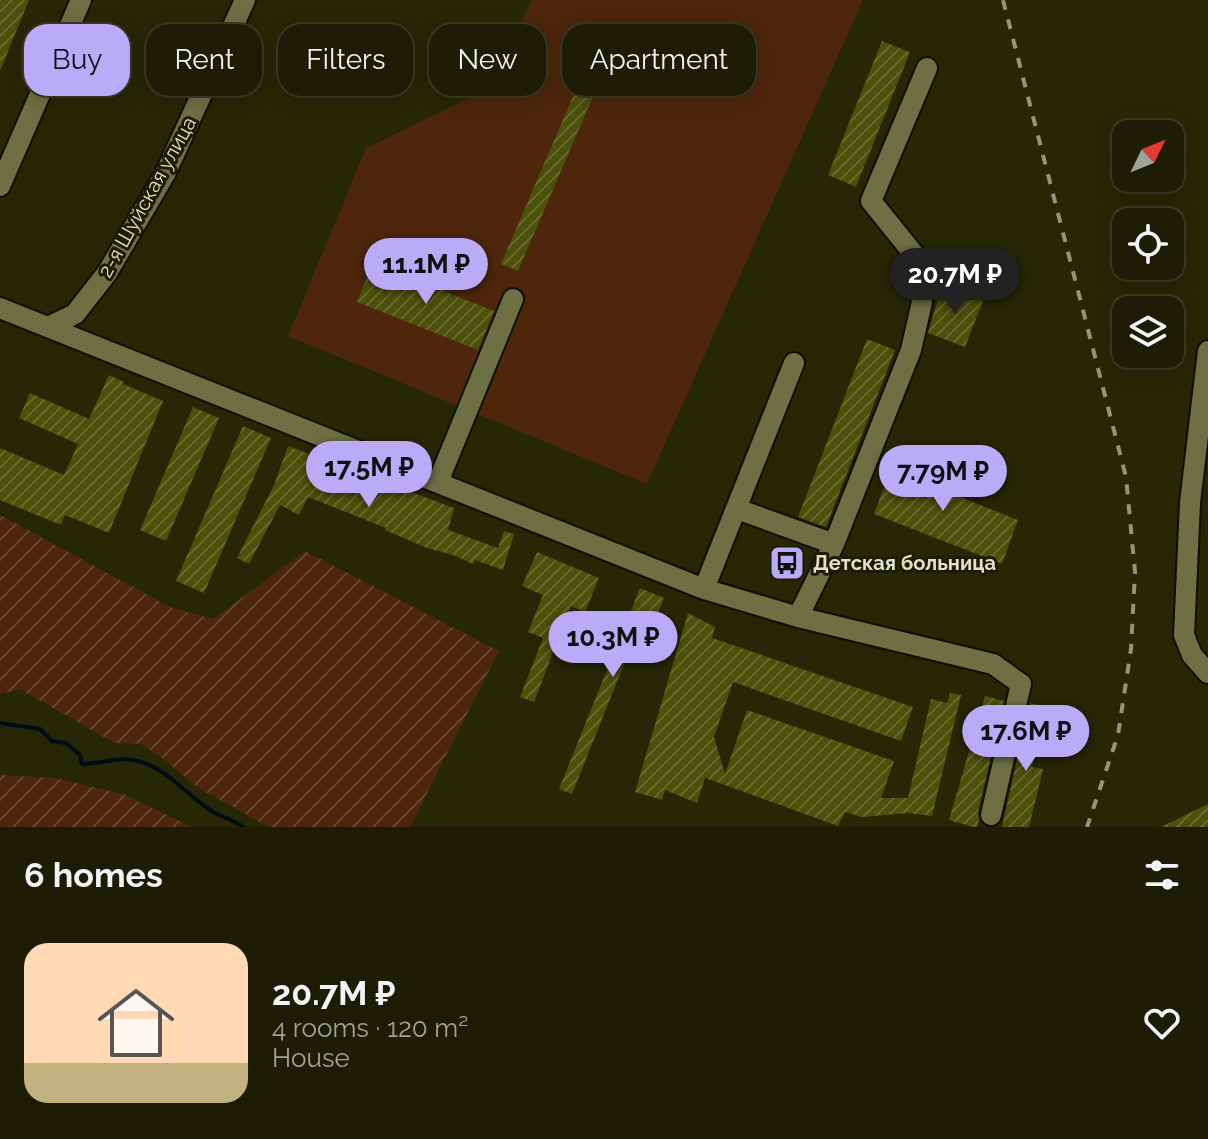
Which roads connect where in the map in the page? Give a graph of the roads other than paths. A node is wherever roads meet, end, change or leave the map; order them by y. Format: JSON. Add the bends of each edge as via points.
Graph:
{"nodes":[{"id":1,"x":81,"y":0,"type":"edge"},
{"id":2,"x":245,"y":0,"type":"edge"},
{"id":3,"x":927,"y":68,"type":"dead end"},
{"id":4,"x":0,"y":186,"type":"edge"},
{"id":5,"x":513,"y":299,"type":"dead end"},
{"id":6,"x":0,"y":308,"type":"edge"},
{"id":7,"x":75,"y":314,"type":"junction"},
{"id":8,"x":50,"y":326,"type":"junction"},
{"id":9,"x":91,"y":343,"type":"junction"},
{"id":10,"x":1208,"y":351,"type":"edge"},
{"id":11,"x":794,"y":363,"type":"dead end"},
{"id":12,"x":1202,"y":457,"type":"edge"},
{"id":13,"x":438,"y":482,"type":"junction"},
{"id":14,"x":737,"y":509,"type":"junction"},
{"id":15,"x":834,"y":544,"type":"junction"},
{"id":16,"x":704,"y":589,"type":"junction"},
{"id":17,"x":798,"y":617,"type":"junction"},
{"id":18,"x":1208,"y":673,"type":"edge"},
{"id":19,"x":991,"y":815,"type":"dead end"}],
"edges":[{"from":1,"to":4,"type":"street"},
{"from":2,"to":7,"type":"street","name":"2-я Шуйская улица","via":[[165,174],[107,273]]},
{"from":3,"to":15,"type":"street","via":[[871,201],[917,258],[922,302],[911,350]]},
{"from":5,"to":13,"type":"street"},
{"from":6,"to":8,"type":"street"},
{"from":7,"to":8,"type":"street","name":"2-я Шуйская улица"},
{"from":7,"to":9,"type":"street"},
{"from":8,"to":9,"type":"street"},
{"from":9,"to":13,"type":"street"},
{"from":10,"to":12,"type":"street"},
{"from":11,"to":14,"type":"street"},
{"from":12,"to":18,"type":"street","via":[[1190,503],[1184,635]]},
{"from":13,"to":16,"type":"street"},
{"from":14,"to":15,"type":"street"},
{"from":14,"to":16,"type":"street"},
{"from":15,"to":17,"type":"street"},
{"from":16,"to":17,"type":"street"},
{"from":17,"to":19,"type":"street","via":[[993,664],[1021,684]]}]}
